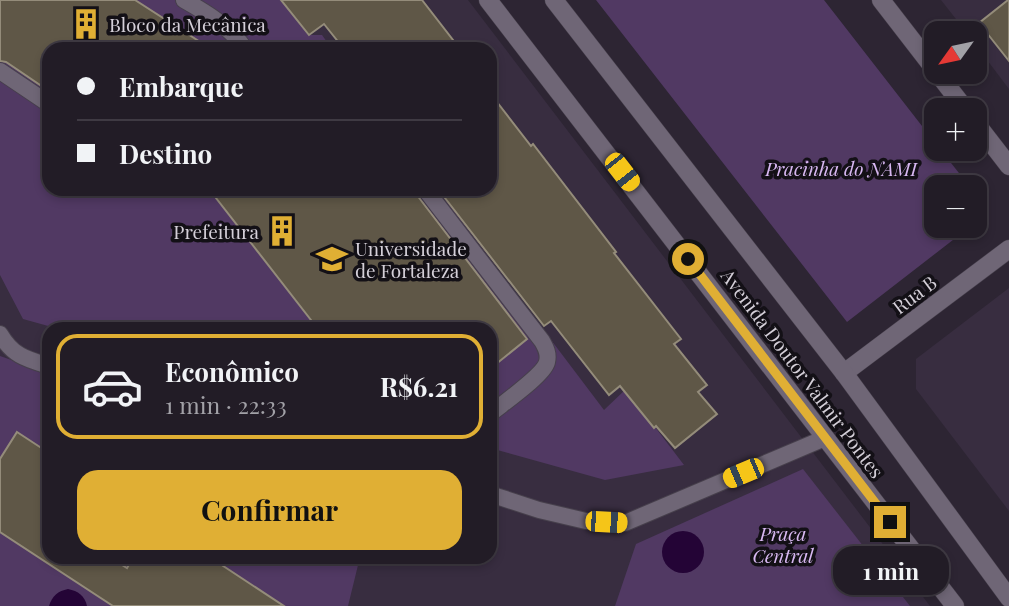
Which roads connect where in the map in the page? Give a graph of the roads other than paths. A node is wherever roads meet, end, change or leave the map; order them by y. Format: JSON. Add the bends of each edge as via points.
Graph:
{"nodes":[{"id":1,"x":184,"y":0,"type":"edge"},
{"id":2,"x":488,"y":0,"type":"edge"},
{"id":3,"x":554,"y":0,"type":"edge"},
{"id":4,"x":881,"y":0,"type":"edge"},
{"id":5,"x":239,"y":42,"type":"edge"},
{"id":6,"x":0,"y":71,"type":"edge"},
{"id":7,"x":957,"y":98,"type":"edge"},
{"id":8,"x":42,"y":99,"type":"edge"},
{"id":9,"x":987,"y":138,"type":"edge"},
{"id":10,"x":1009,"y":166,"type":"edge"},
{"id":11,"x":430,"y":196,"type":"edge"},
{"id":12,"x":1009,"y":249,"type":"edge"},
{"id":13,"x":0,"y":334,"type":"edge"},
{"id":14,"x":42,"y":364,"type":"edge"},
{"id":15,"x":844,"y":373,"type":"junction"},
{"id":16,"x":497,"y":408,"type":"edge"},
{"id":17,"x":825,"y":438,"type":"junction"},
{"id":18,"x":497,"y":496,"type":"edge"},
{"id":19,"x":1009,"y":598,"type":"edge"},
{"id":20,"x":955,"y":606,"type":"edge"}],
"edges":[{"from":1,"to":5,"type":"lane","via":[[210,15]]},
{"from":2,"to":17,"type":"street","name":"Avenida Doutor Valmir Pontes"},
{"from":3,"to":15,"type":"street","name":"Avenida Doutor Valmir Pontes"},
{"from":4,"to":7,"type":"street"},
{"from":6,"to":8,"type":"lane"},
{"from":9,"to":10,"type":"street"},
{"from":11,"to":16,"type":"lane","via":[[548,354],[547,365]]},
{"from":12,"to":15,"type":"street","name":"Rua B"},
{"from":13,"to":14,"type":"lane","via":[[13,352]]},
{"from":15,"to":19,"type":"street","name":"Avenida Doutor Valmir Pontes"},
{"from":17,"to":18,"type":"lane","via":[[625,523],[586,521]]},
{"from":17,"to":20,"type":"street","name":"Avenida Doutor Valmir Pontes"}]}
